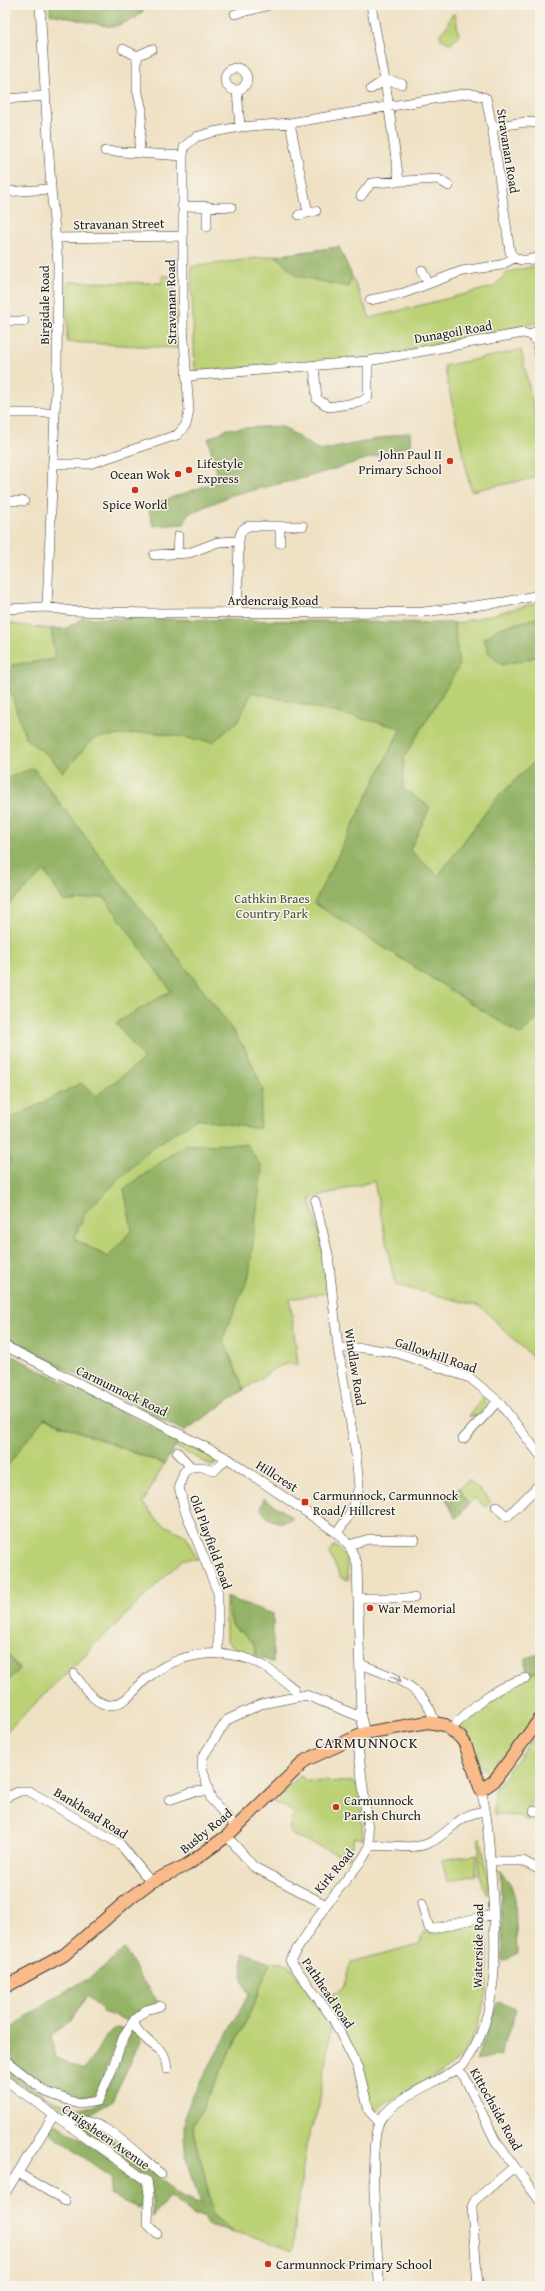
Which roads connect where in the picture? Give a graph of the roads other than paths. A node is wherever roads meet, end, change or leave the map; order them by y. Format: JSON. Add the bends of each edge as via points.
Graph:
{"nodes":[{"id":1,"x":40,"y":5,"type":"edge"},
{"id":2,"x":270,"y":5,"type":"edge"},
{"id":3,"x":371,"y":5,"type":"edge"},
{"id":4,"x":235,"y":14,"type":"dead end"},
{"id":5,"x":123,"y":49,"type":"dead end"},
{"id":6,"x":152,"y":49,"type":"dead end"},
{"id":7,"x":137,"y":56,"type":"junction"},
{"id":8,"x":385,"y":80,"type":"junction"},
{"id":9,"x":402,"y":84,"type":"dead end"},
{"id":10,"x":237,"y":90,"type":"dead end"},
{"id":11,"x":371,"y":90,"type":"dead end"},
{"id":12,"x":46,"y":96,"type":"junction"},
{"id":13,"x":5,"y":99,"type":"edge"},
{"id":14,"x":388,"y":107,"type":"junction"},
{"id":15,"x":290,"y":123,"type":"junction"},
{"id":16,"x":540,"y":123,"type":"edge"},
{"id":17,"x":240,"y":127,"type":"junction"},
{"id":18,"x":492,"y":128,"type":"junction"},
{"id":19,"x":105,"y":151,"type":"dead end"},
{"id":20,"x":139,"y":153,"type":"junction"},
{"id":21,"x":183,"y":156,"type":"junction"},
{"id":22,"x":399,"y":181,"type":"junction"},
{"id":23,"x":449,"y":186,"type":"dead end"},
{"id":24,"x":51,"y":189,"type":"junction"},
{"id":25,"x":5,"y":192,"type":"edge"},
{"id":26,"x":361,"y":196,"type":"dead end"},
{"id":27,"x":182,"y":206,"type":"junction"},
{"id":28,"x":207,"y":206,"type":"junction"},
{"id":29,"x":231,"y":206,"type":"dead end"},
{"id":30,"x":307,"y":213,"type":"dead end"},
{"id":31,"x":207,"y":227,"type":"dead end"},
{"id":32,"x":182,"y":236,"type":"junction"},
{"id":33,"x":56,"y":238,"type":"junction"},
{"id":34,"x":540,"y":257,"type":"edge"},
{"id":35,"x":514,"y":258,"type":"junction"},
{"id":36,"x":422,"y":270,"type":"dead end"},
{"id":37,"x":428,"y":283,"type":"junction"},
{"id":38,"x":370,"y":300,"type":"dead end"},
{"id":39,"x":5,"y":321,"type":"edge"},
{"id":40,"x":24,"y":321,"type":"dead end"},
{"id":41,"x":540,"y":328,"type":"edge"},
{"id":42,"x":531,"y":335,"type":"junction"},
{"id":43,"x":540,"y":360,"type":"edge"},
{"id":44,"x":368,"y":361,"type":"junction"},
{"id":45,"x":314,"y":366,"type":"junction"},
{"id":46,"x":187,"y":376,"type":"junction"},
{"id":47,"x":5,"y":412,"type":"edge"},
{"id":48,"x":55,"y":412,"type":"junction"},
{"id":49,"x":52,"y":464,"type":"junction"},
{"id":50,"x":5,"y":501,"type":"edge"},
{"id":51,"x":24,"y":501,"type":"dead end"},
{"id":52,"x":280,"y":526,"type":"junction"},
{"id":53,"x":302,"y":526,"type":"dead end"},
{"id":54,"x":178,"y":536,"type":"dead end"},
{"id":55,"x":239,"y":541,"type":"junction"},
{"id":56,"x":280,"y":542,"type":"dead end"},
{"id":57,"x":177,"y":553,"type":"junction"},
{"id":58,"x":154,"y":554,"type":"dead end"},
{"id":59,"x":540,"y":595,"type":"edge"},
{"id":60,"x":47,"y":606,"type":"junction"},
{"id":61,"x":5,"y":609,"type":"edge"},
{"id":62,"x":237,"y":613,"type":"junction"},
{"id":63,"x":315,"y":1202,"type":"dead end"},
{"id":64,"x":5,"y":1346,"type":"edge"},
{"id":65,"x":338,"y":1348,"type":"junction"},
{"id":66,"x":498,"y":1401,"type":"junction"},
{"id":67,"x":463,"y":1439,"type":"dead end"},
{"id":68,"x":177,"y":1452,"type":"dead end"},
{"id":69,"x":540,"y":1455,"type":"edge"},
{"id":70,"x":227,"y":1458,"type":"junction"},
{"id":71,"x":191,"y":1467,"type":"junction"},
{"id":72,"x":540,"y":1484,"type":"edge"},
{"id":73,"x":496,"y":1506,"type":"dead end"},
{"id":74,"x":337,"y":1533,"type":"junction"},
{"id":75,"x":415,"y":1540,"type":"dead end"},
{"id":76,"x":350,"y":1545,"type":"junction"},
{"id":77,"x":359,"y":1598,"type":"junction"},
{"id":78,"x":414,"y":1598,"type":"dead end"},
{"id":79,"x":218,"y":1654,"type":"junction"},
{"id":80,"x":360,"y":1664,"type":"junction"},
{"id":81,"x":526,"y":1678,"type":"dead end"},
{"id":82,"x":76,"y":1680,"type":"dead end"},
{"id":83,"x":294,"y":1689,"type":"dead end"},
{"id":84,"x":360,"y":1717,"type":"junction"},
{"id":85,"x":540,"y":1719,"type":"edge"},
{"id":86,"x":434,"y":1722,"type":"junction"},
{"id":87,"x":451,"y":1729,"type":"junction"},
{"id":88,"x":361,"y":1735,"type":"junction"},
{"id":89,"x":481,"y":1790,"type":"junction"},
{"id":90,"x":207,"y":1791,"type":"junction"},
{"id":91,"x":5,"y":1798,"type":"edge"},
{"id":92,"x":168,"y":1800,"type":"dead end"},
{"id":93,"x":485,"y":1811,"type":"junction"},
{"id":94,"x":236,"y":1827,"type":"junction"},
{"id":95,"x":227,"y":1836,"type":"junction"},
{"id":96,"x":370,"y":1846,"type":"junction"},
{"id":97,"x":490,"y":1861,"type":"junction"},
{"id":98,"x":540,"y":1870,"type":"edge"},
{"id":99,"x":151,"y":1882,"type":"junction"},
{"id":100,"x":422,"y":1904,"type":"dead end"},
{"id":101,"x":326,"y":1905,"type":"junction"},
{"id":102,"x":494,"y":1914,"type":"junction"},
{"id":103,"x":5,"y":1988,"type":"edge"},
{"id":104,"x":160,"y":2006,"type":"dead end"},
{"id":105,"x":132,"y":2023,"type":"junction"},
{"id":106,"x":5,"y":2060,"type":"edge"},
{"id":107,"x":167,"y":2069,"type":"dead end"},
{"id":108,"x":458,"y":2069,"type":"junction"},
{"id":109,"x":5,"y":2080,"type":"edge"},
{"id":110,"x":54,"y":2115,"type":"junction"},
{"id":111,"x":63,"y":2121,"type":"junction"},
{"id":112,"x":379,"y":2122,"type":"junction"},
{"id":113,"x":514,"y":2167,"type":"junction"},
{"id":114,"x":18,"y":2173,"type":"junction"},
{"id":115,"x":161,"y":2174,"type":"dead end"},
{"id":116,"x":5,"y":2193,"type":"edge"},
{"id":117,"x":65,"y":2200,"type":"dead end"},
{"id":118,"x":540,"y":2201,"type":"edge"},
{"id":119,"x":157,"y":2234,"type":"dead end"},
{"id":120,"x":379,"y":2286,"type":"edge"},
{"id":121,"x":478,"y":2286,"type":"edge"}],
"edges":[{"from":1,"to":12,"type":"street","name":"Birgidale Road"},
{"from":2,"to":4,"type":"street"},
{"from":3,"to":8,"type":"street"},
{"from":5,"to":7,"type":"street"},
{"from":6,"to":7,"type":"street"},
{"from":7,"to":20,"type":"street","via":[[137,89],[142,110]]},
{"from":8,"to":9,"type":"street"},
{"from":8,"to":11,"type":"street"},
{"from":8,"to":14,"type":"street"},
{"from":10,"to":17,"type":"street"},
{"from":12,"to":13,"type":"street"},
{"from":12,"to":24,"type":"street","name":"Birgidale Road"},
{"from":14,"to":15,"type":"street","name":"Stravanan Road"},
{"from":14,"to":18,"type":"street","name":"Stravanan Road","via":[[469,92],[486,98]]},
{"from":14,"to":22,"type":"street"},
{"from":15,"to":17,"type":"street","name":"Stravanan Road"},
{"from":15,"to":30,"type":"street"},
{"from":16,"to":18,"type":"street","via":[[526,122]]},
{"from":17,"to":21,"type":"street","name":"Stravanan Road","via":[[196,137],[184,147]]},
{"from":18,"to":35,"type":"street","name":"Stravanan Road","via":[[510,252]]},
{"from":19,"to":20,"type":"street"},
{"from":20,"to":21,"type":"street"},
{"from":21,"to":27,"type":"street","name":"Stravanan Road"},
{"from":22,"to":23,"type":"street","via":[[438,179]]},
{"from":22,"to":26,"type":"street","via":[[371,183]]},
{"from":24,"to":25,"type":"street"},
{"from":24,"to":33,"type":"street","name":"Birgidale Road"},
{"from":27,"to":28,"type":"street"},
{"from":27,"to":32,"type":"street","name":"Stravanan Road"},
{"from":28,"to":29,"type":"street"},
{"from":28,"to":31,"type":"street"},
{"from":32,"to":33,"type":"street","name":"Stravanan Street"},
{"from":32,"to":46,"type":"street","name":"Stravanan Road","via":[[182,325]]},
{"from":33,"to":48,"type":"street","name":"Birgidale Road","via":[[58,314]]},
{"from":34,"to":35,"type":"street","via":[[522,261]]},
{"from":35,"to":37,"type":"street","via":[[501,265],[462,271]]},
{"from":36,"to":37,"type":"street"},
{"from":37,"to":38,"type":"street","via":[[404,293]]},
{"from":39,"to":40,"type":"street"},
{"from":41,"to":42,"type":"street"},
{"from":42,"to":43,"type":"street","via":[[536,341]]},
{"from":42,"to":44,"type":"street","name":"Dunagoil Road","via":[[522,333]]},
{"from":44,"to":45,"type":"street","name":"Dunagoil Road"},
{"from":44,"to":45,"type":"street","via":[[368,397],[361,402],[329,407],[317,398]]},
{"from":45,"to":46,"type":"street","name":"Dunagoil Road"},
{"from":46,"to":49,"type":"street","name":"Stravanan Road","via":[[188,420],[177,435],[89,464]]},
{"from":47,"to":48,"type":"street"},
{"from":48,"to":49,"type":"street","name":"Birgidale Road"},
{"from":49,"to":60,"type":"street","name":"Birgidale Road"},
{"from":50,"to":51,"type":"street"},
{"from":52,"to":53,"type":"street"},
{"from":52,"to":55,"type":"street","via":[[245,526]]},
{"from":52,"to":56,"type":"street"},
{"from":54,"to":57,"type":"street"},
{"from":55,"to":57,"type":"street","via":[[218,542],[189,553]]},
{"from":55,"to":62,"type":"street"},
{"from":57,"to":58,"type":"street"},
{"from":59,"to":62,"type":"street","name":"Ardencraig Road","via":[[424,612]]},
{"from":60,"to":61,"type":"street","name":"Ardencraig Road"},
{"from":60,"to":62,"type":"street","name":"Ardencraig Road","via":[[72,611]]},
{"from":63,"to":65,"type":"street","name":"Windlaw Road","via":[[328,1254]]},
{"from":64,"to":70,"type":"street","name":"Carmunnock Road"},
{"from":65,"to":66,"type":"street","name":"Gallowhill Road","via":[[365,1348],[398,1353],[470,1378]]},
{"from":65,"to":74,"type":"street","name":"Windlaw Road","via":[[359,1487],[350,1514]]},
{"from":66,"to":67,"type":"street"},
{"from":66,"to":69,"type":"street","name":"Gallowhill Road"},
{"from":68,"to":71,"type":"street"},
{"from":70,"to":71,"type":"street","via":[[215,1470]]},
{"from":70,"to":74,"type":"street","name":"Hillcrest"},
{"from":71,"to":79,"type":"street","name":"Old Playfield Road","via":[[181,1478],[180,1496],[218,1593]]},
{"from":72,"to":73,"type":"street","via":[[506,1517]]},
{"from":74,"to":76,"type":"street","name":"Hillcrest"},
{"from":75,"to":76,"type":"street","via":[[369,1539]]},
{"from":76,"to":77,"type":"street","name":"Hillcrest","via":[[358,1564]]},
{"from":77,"to":78,"type":"street"},
{"from":77,"to":80,"type":"street","name":"Hillcrest"},
{"from":79,"to":82,"type":"street","via":[[187,1657],[171,1662],[144,1681],[127,1698],[111,1705],[95,1699]]},
{"from":79,"to":83,"type":"street","via":[[251,1661],[275,1680]]},
{"from":80,"to":84,"type":"street","name":"Kirk Road"},
{"from":80,"to":86,"type":"street","one_way":true,"via":[[400,1680],[412,1688],[426,1702]]},
{"from":81,"to":87,"type":"street","via":[[513,1681],[485,1697]]},
{"from":84,"to":88,"type":"street","name":"Kirk Road"},
{"from":84,"to":90,"type":"street","via":[[306,1695],[261,1704],[227,1720],[202,1758]]},
{"from":85,"to":89,"type":"main road","via":[[494,1781]]},
{"from":86,"to":87,"type":"main road","name":"Waterside Road"},
{"from":86,"to":88,"type":"main road","name":"Busby Road"},
{"from":87,"to":89,"type":"main road","name":"Waterside Road","via":[[461,1738],[468,1750]]},
{"from":88,"to":94,"type":"main road","name":"Busby Road","via":[[306,1760]]},
{"from":88,"to":96,"type":"street","name":"Kirk Road"},
{"from":89,"to":93,"type":"street","name":"Waterside Road"},
{"from":90,"to":92,"type":"street","via":[[192,1792]]},
{"from":90,"to":94,"type":"street"},
{"from":91,"to":99,"type":"street","name":"Bankhead Road","via":[[20,1791],[29,1791],[120,1844]]},
{"from":93,"to":96,"type":"street","via":[[470,1813],[421,1846]]},
{"from":93,"to":97,"type":"street","name":"Waterside Road"},
{"from":94,"to":95,"type":"main road","name":"Busby Road"},
{"from":95,"to":99,"type":"main road","name":"Busby Road","via":[[187,1865]]},
{"from":95,"to":101,"type":"street","name":"Kirk Road","via":[[254,1867]]},
{"from":96,"to":101,"type":"street","name":"Kirk Road"},
{"from":97,"to":98,"type":"street","via":[[523,1861]]},
{"from":97,"to":102,"type":"street","name":"Waterside Road"},
{"from":99,"to":103,"type":"main road","name":"Busby Road","via":[[64,1955]]},
{"from":100,"to":102,"type":"street","via":[[431,1929]]},
{"from":101,"to":112,"type":"street","name":"Pathhead Road","via":[[290,1960],[333,2019],[358,2068],[369,2111]]},
{"from":102,"to":108,"type":"street","name":"Waterside Road","via":[[494,1978],[489,2008],[471,2055]]},
{"from":104,"to":105,"type":"street","via":[[146,2010]]},
{"from":105,"to":106,"type":"street","via":[[124,2036],[98,2101],[79,2104],[46,2092]]},
{"from":105,"to":107,"type":"street","via":[[145,2038],[162,2049]]},
{"from":108,"to":112,"type":"street","name":"Waterside Road","via":[[402,2100]]},
{"from":108,"to":113,"type":"street","name":"Kittochside Road","via":[[464,2076],[495,2140]]},
{"from":109,"to":110,"type":"street","name":"Craigsheen Avenue"},
{"from":110,"to":111,"type":"street","name":"Craigsheen Avenue"},
{"from":110,"to":114,"type":"street"},
{"from":111,"to":115,"type":"street","via":[[69,2119],[93,2123],[115,2134]]},
{"from":111,"to":119,"type":"street","name":"Craigsheen Avenue","via":[[147,2181],[148,2224]]},
{"from":112,"to":120,"type":"street","via":[[374,2148]]},
{"from":113,"to":118,"type":"street","name":"Kittochside Road"},
{"from":113,"to":121,"type":"street","via":[[474,2201],[472,2211]]},
{"from":114,"to":116,"type":"street"},
{"from":114,"to":117,"type":"street"}]}
